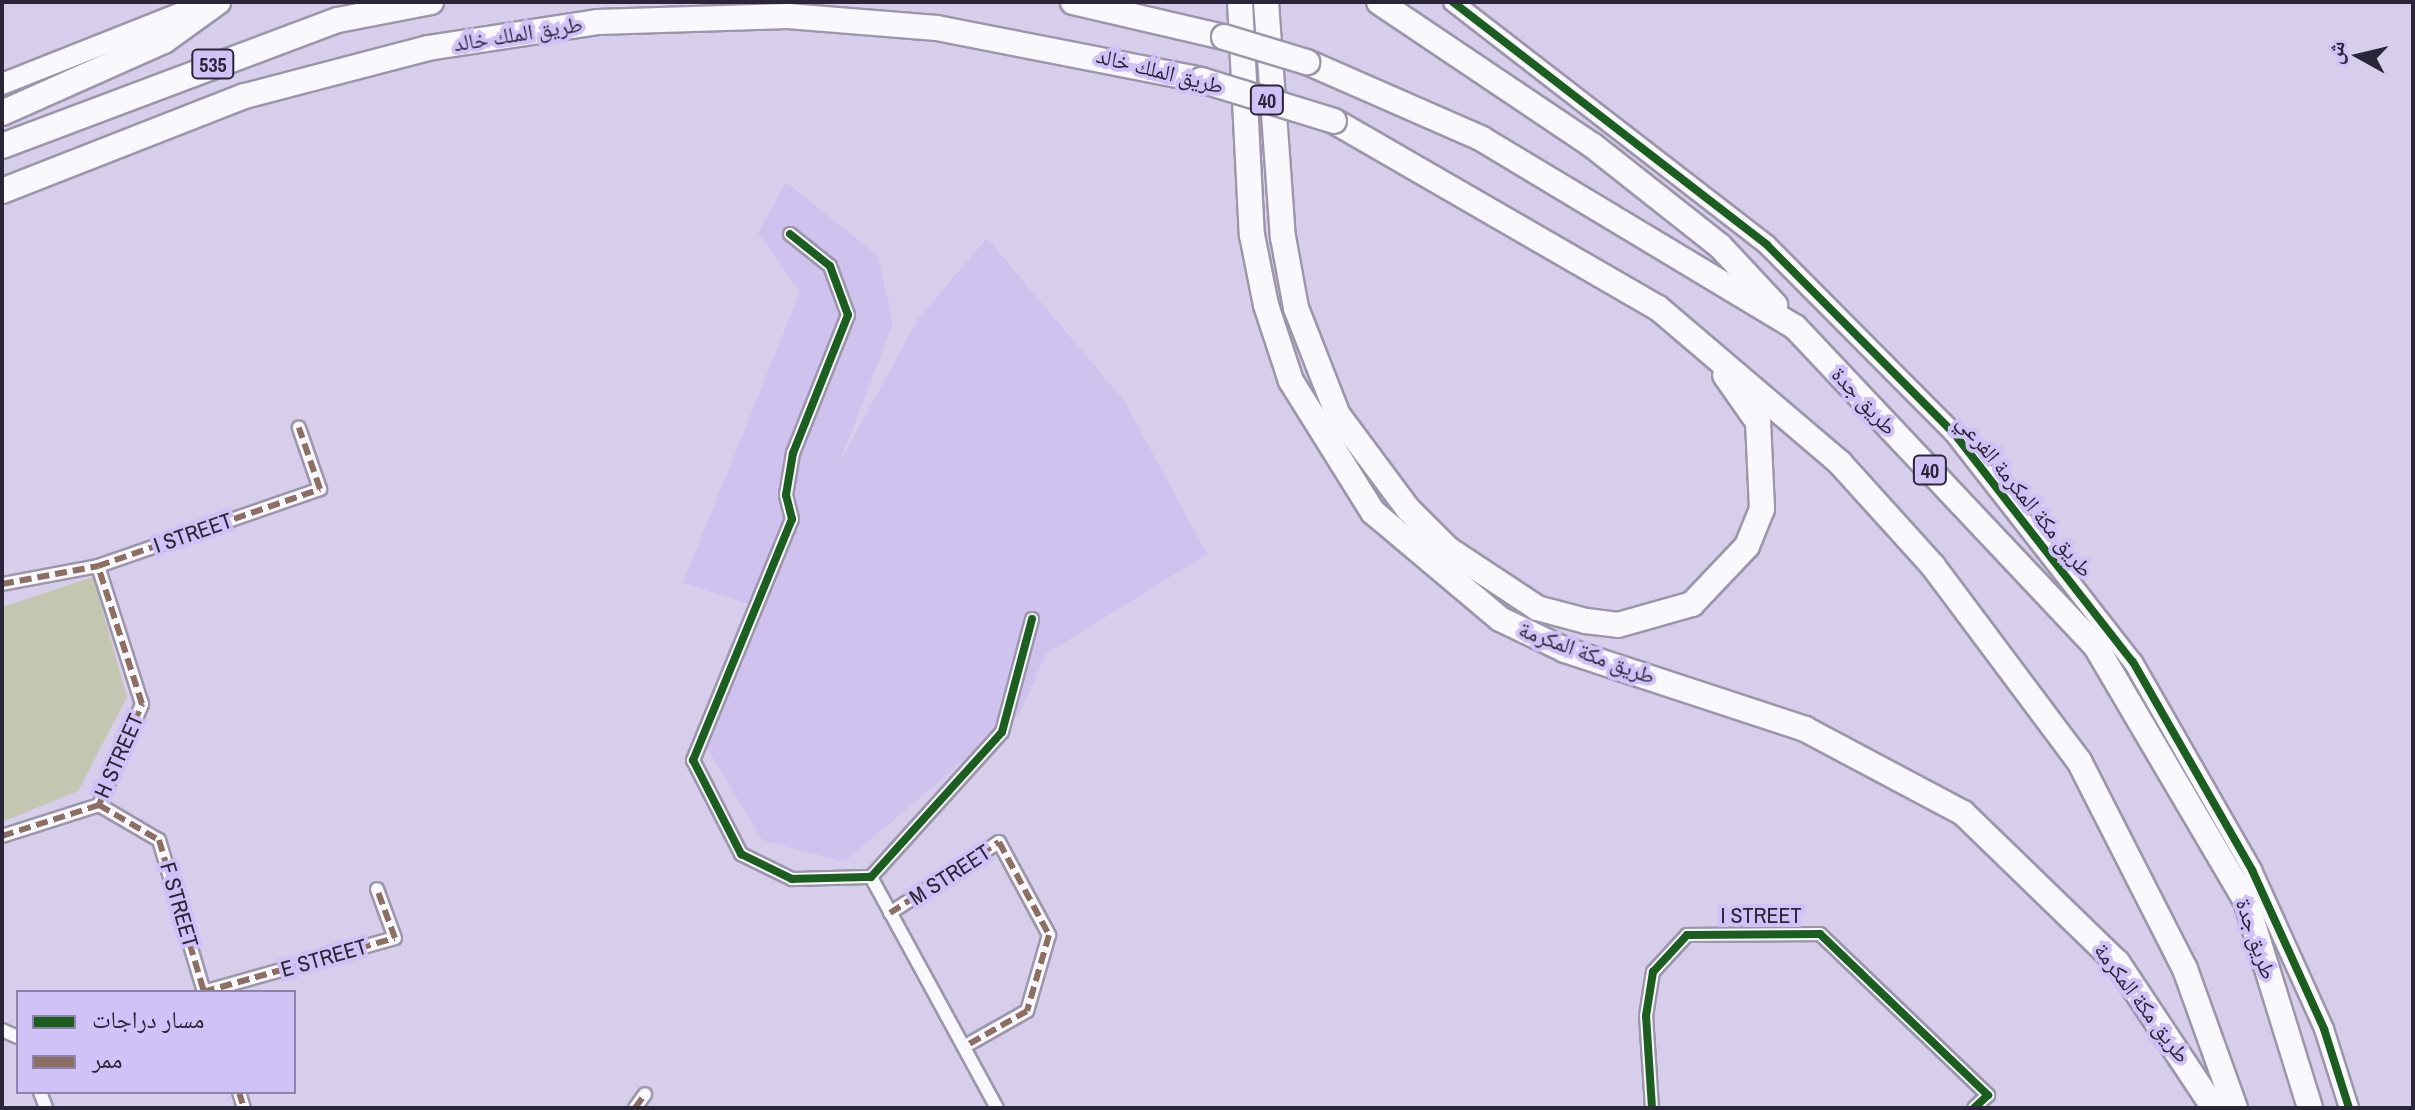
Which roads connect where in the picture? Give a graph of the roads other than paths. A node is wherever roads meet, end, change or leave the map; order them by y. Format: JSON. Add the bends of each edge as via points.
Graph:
{"nodes":[{"id":1,"x":209,"y":2,"type":"edge"},
{"id":2,"x":218,"y":2,"type":"edge"},
{"id":3,"x":431,"y":2,"type":"edge"},
{"id":4,"x":1073,"y":2,"type":"edge"},
{"id":5,"x":1240,"y":2,"type":"edge"},
{"id":6,"x":1266,"y":2,"type":"edge"},
{"id":7,"x":1379,"y":2,"type":"edge"},
{"id":8,"x":1453,"y":2,"type":"edge"},
{"id":9,"x":1201,"y":80,"type":"joint"},
{"id":10,"x":2,"y":84,"type":"edge"},
{"id":11,"x":2,"y":113,"type":"edge"},
{"id":12,"x":2,"y":146,"type":"edge"},
{"id":13,"x":2,"y":191,"type":"edge"},
{"id":14,"x":790,"y":234,"type":"dead end"},
{"id":15,"x":1658,"y":308,"type":"junction"},
{"id":16,"x":1795,"y":327,"type":"junction"},
{"id":17,"x":299,"y":428,"type":"dead end"},
{"id":18,"x":98,"y":566,"type":"junction"},
{"id":19,"x":2,"y":584,"type":"edge"},
{"id":20,"x":1032,"y":619,"type":"dead end"},
{"id":21,"x":99,"y":805,"type":"junction"},
{"id":22,"x":2,"y":836,"type":"edge"},
{"id":23,"x":871,"y":877,"type":"junction"},
{"id":24,"x":377,"y":889,"type":"dead end"},
{"id":25,"x":890,"y":913,"type":"junction"},
{"id":26,"x":203,"y":990,"type":"edge"},
{"id":27,"x":211,"y":990,"type":"edge"},
{"id":28,"x":969,"y":1044,"type":"junction"},
{"id":29,"x":645,"y":1094,"type":"dead end"},
{"id":30,"x":635,"y":1108,"type":"edge"},
{"id":31,"x":997,"y":1108,"type":"edge"},
{"id":32,"x":1652,"y":1108,"type":"edge"},
{"id":33,"x":1974,"y":1108,"type":"edge"},
{"id":34,"x":2214,"y":1108,"type":"edge"},
{"id":35,"x":2235,"y":1108,"type":"edge"},
{"id":36,"x":2310,"y":1108,"type":"edge"},
{"id":37,"x":2349,"y":1108,"type":"edge"}],
"edges":[{"from":1,"to":10,"type":"main road"},
{"from":2,"to":11,"type":"highway","via":[[164,41]]},
{"from":3,"to":12,"type":"highway","number":"535","via":[[338,20]]},
{"from":4,"to":16,"type":"highway","name":"طريق جدة","number":"40","bridge":true,"via":[[1307,62],[1482,139]]},
{"from":5,"to":34,"type":"highway","name":"طريق مكة المكرمة","via":[[1252,235],[1266,305],[1291,381],[1373,512],[1500,619],[1565,650],[1805,729],[1963,813],[2117,962]]},
{"from":6,"to":15,"type":"highway","name":"طريق مكة المكرمة","via":[[1283,237],[1296,308],[1326,389],[1408,509],[1448,549],[1537,608],[1618,625],[1692,604],[1747,546],[1762,509],[1758,422],[1739,388]]},
{"from":7,"to":16,"type":"highway","via":[[1592,145],[1720,246]]},
{"from":8,"to":37,"type":"street","name":"طريق مكة المكرمة الفرعي","via":[[1767,245],[1953,432],[2133,662],[2252,870],[2324,1029]]},
{"from":9,"to":13,"type":"highway","name":"طريق الملك خالد","number":"535","via":[[937,28],[788,16],[597,22],[428,48],[245,96]]},
{"from":9,"to":15,"type":"highway","name":"طريق الملك خالد","number":"40","bridge":true,"via":[[1334,121]]},
{"from":14,"to":23,"type":"street","via":[[830,266],[848,315],[793,453],[786,495],[792,519],[693,760],[741,854],[792,879]]},
{"from":15,"to":35,"type":"highway","number":"40","via":[[1840,463],[2014,671],[2079,761],[2135,862]]},
{"from":16,"to":36,"type":"highway","name":"طريق جدة","number":"40","via":[[2095,645],[2246,901]]},
{"from":17,"to":18,"type":"street","name":"I STREET","via":[[320,489]]},
{"from":18,"to":19,"type":"street","name":"I STREET"},
{"from":18,"to":21,"type":"street","name":"H STREET","via":[[142,704]]},
{"from":20,"to":23,"type":"street","via":[[1002,732]]},
{"from":21,"to":22,"type":"street","name":"H STREET"},
{"from":21,"to":26,"type":"street","name":"F STREET","via":[[159,840]]},
{"from":23,"to":25,"type":"street"},
{"from":24,"to":27,"type":"street","name":"E STREET","via":[[395,938]]},
{"from":25,"to":28,"type":"street"},
{"from":25,"to":28,"type":"street","name":"M STREET","via":[[999,842],[1049,935],[1027,1011]]},
{"from":28,"to":31,"type":"street"},
{"from":29,"to":30,"type":"street"},
{"from":32,"to":33,"type":"street","name":"I STREET","via":[[1646,1016],[1653,972],[1687,935],[1805,934],[1820,934],[1988,1095]]}]}
